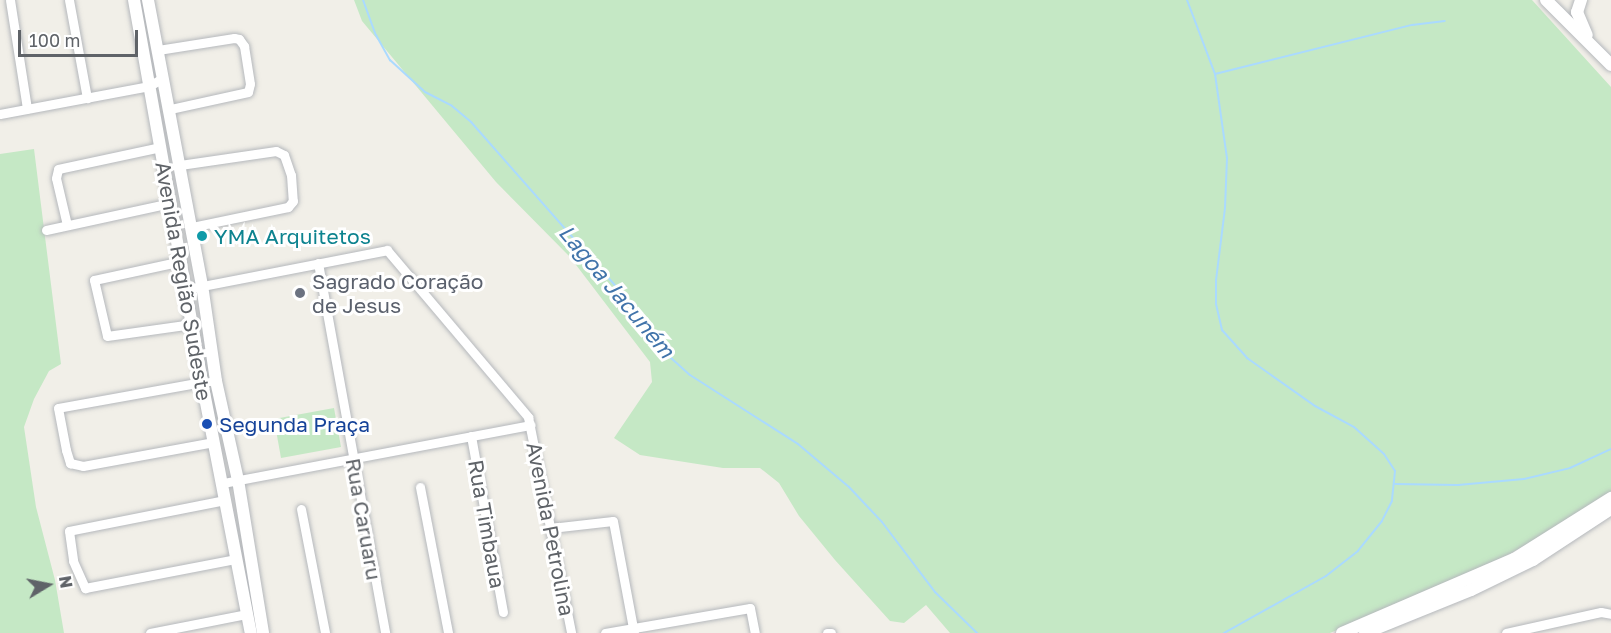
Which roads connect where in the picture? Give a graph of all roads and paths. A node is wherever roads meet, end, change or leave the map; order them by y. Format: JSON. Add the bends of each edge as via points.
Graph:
{"nodes":[{"id":1,"x":10,"y":0,"type":"edge"},
{"id":2,"x":69,"y":0,"type":"edge"},
{"id":3,"x":134,"y":0,"type":"edge"},
{"id":4,"x":148,"y":0,"type":"edge"},
{"id":5,"x":1546,"y":0,"type":"edge"},
{"id":6,"x":1581,"y":0,"type":"edge"},
{"id":7,"x":158,"y":50,"type":"junction"},
{"id":8,"x":1600,"y":53,"type":"junction"},
{"id":9,"x":1611,"y":65,"type":"edge"},
{"id":10,"x":163,"y":78,"type":"junction"},
{"id":11,"x":149,"y":86,"type":"junction"},
{"id":12,"x":87,"y":98,"type":"junction"},
{"id":13,"x":27,"y":109,"type":"junction"},
{"id":14,"x":170,"y":109,"type":"junction"},
{"id":15,"x":0,"y":114,"type":"edge"},
{"id":16,"x":161,"y":147,"type":"junction"},
{"id":17,"x":180,"y":165,"type":"junction"},
{"id":18,"x":171,"y":203,"type":"junction"},
{"id":19,"x":67,"y":225,"type":"junction"},
{"id":20,"x":191,"y":227,"type":"junction"},
{"id":21,"x":46,"y":230,"type":"dead end"},
{"id":22,"x":182,"y":261,"type":"junction"},
{"id":23,"x":318,"y":264,"type":"junction"},
{"id":24,"x":202,"y":285,"type":"junction"},
{"id":25,"x":187,"y":289,"type":"junction"},
{"id":26,"x":192,"y":324,"type":"junction"},
{"id":27,"x":202,"y":382,"type":"junction"},
{"id":28,"x":531,"y":425,"type":"junction"},
{"id":29,"x":471,"y":436,"type":"junction"},
{"id":30,"x":214,"y":442,"type":"junction"},
{"id":31,"x":353,"y":458,"type":"junction"},
{"id":32,"x":238,"y":480,"type":"junction"},
{"id":33,"x":223,"y":483,"type":"junction"},
{"id":34,"x":420,"y":488,"type":"dead end"},
{"id":35,"x":1611,"y":498,"type":"edge"},
{"id":36,"x":225,"y":500,"type":"junction"},
{"id":37,"x":301,"y":509,"type":"dead end"},
{"id":38,"x":1611,"y":509,"type":"edge"},
{"id":39,"x":551,"y":528,"type":"junction"},
{"id":40,"x":236,"y":559,"type":"junction"},
{"id":41,"x":503,"y":612,"type":"dead end"},
{"id":42,"x":247,"y":614,"type":"junction"},
{"id":43,"x":1611,"y":614,"type":"edge"},
{"id":44,"x":1557,"y":623,"type":"junction"},
{"id":45,"x":634,"y":630,"type":"edge"},
{"id":46,"x":150,"y":633,"type":"edge"},
{"id":47,"x":251,"y":633,"type":"edge"},
{"id":48,"x":263,"y":633,"type":"edge"},
{"id":49,"x":325,"y":633,"type":"edge"},
{"id":50,"x":385,"y":633,"type":"edge"},
{"id":51,"x":448,"y":633,"type":"edge"},
{"id":52,"x":572,"y":633,"type":"edge"},
{"id":53,"x":605,"y":633,"type":"edge"},
{"id":54,"x":755,"y":633,"type":"edge"},
{"id":55,"x":1342,"y":633,"type":"edge"},
{"id":56,"x":1365,"y":633,"type":"edge"},
{"id":57,"x":1506,"y":633,"type":"edge"},
{"id":58,"x":1560,"y":633,"type":"edge"}],
"edges":[{"from":1,"to":13,"type":"street"},
{"from":2,"to":12,"type":"street"},
{"from":3,"to":11,"type":"street","name":"Avenida Região Sudeste"},
{"from":4,"to":7,"type":"street","name":"Avenida Região Sudeste"},
{"from":5,"to":8,"type":"street"},
{"from":6,"to":8,"type":"street","via":[[1577,12],[1583,31]]},
{"from":7,"to":10,"type":"street","name":"Avenida Região Sudeste"},
{"from":7,"to":14,"type":"street","via":[[237,38],[244,46],[250,84],[246,94]]},
{"from":8,"to":9,"type":"street"},
{"from":10,"to":11,"type":"street"},
{"from":10,"to":14,"type":"street","name":"Avenida Região Sudeste"},
{"from":11,"to":12,"type":"street"},
{"from":11,"to":16,"type":"street","name":"Avenida Região Sudeste"},
{"from":12,"to":13,"type":"street"},
{"from":13,"to":15,"type":"street"},
{"from":14,"to":17,"type":"street","name":"Avenida Região Sudeste"},
{"from":16,"to":18,"type":"street","name":"Avenida Região Sudeste"},
{"from":16,"to":19,"type":"street","via":[[58,169],[56,178]]},
{"from":17,"to":20,"type":"street","name":"Avenida Região Sudeste"},
{"from":17,"to":20,"type":"street","via":[[276,151],[284,155],[291,175],[293,201],[288,207]]},
{"from":18,"to":19,"type":"street"},
{"from":18,"to":22,"type":"street","name":"Avenida Região Sudeste"},
{"from":19,"to":21,"type":"street"},
{"from":20,"to":24,"type":"street","name":"Avenida Região Sudeste"},
{"from":22,"to":25,"type":"street","name":"Avenida Região Sudeste"},
{"from":22,"to":26,"type":"street","via":[[94,280],[106,336]]},
{"from":23,"to":24,"type":"street"},
{"from":23,"to":28,"type":"street","via":[[387,250]]},
{"from":23,"to":31,"type":"street","name":"Rua Caruaru"},
{"from":24,"to":25,"type":"street"},
{"from":24,"to":32,"type":"street","name":"Avenida Região Sudeste","via":[[216,381]]},
{"from":25,"to":26,"type":"street","name":"Avenida Região Sudeste"},
{"from":26,"to":27,"type":"street","name":"Avenida Região Sudeste"},
{"from":27,"to":30,"type":"street","name":"Avenida Região Sudeste"},
{"from":27,"to":30,"type":"street","via":[[58,408],[63,435],[70,463],[83,466]]},
{"from":28,"to":29,"type":"street"},
{"from":28,"to":39,"type":"street","name":"Avenida Petrolina"},
{"from":29,"to":31,"type":"street"},
{"from":29,"to":41,"type":"street","name":"Rua Timbaua"},
{"from":30,"to":33,"type":"street","name":"Avenida Região Sudeste"},
{"from":31,"to":32,"type":"street"},
{"from":31,"to":50,"type":"street","name":"Rua Caruaru"},
{"from":32,"to":33,"type":"street"},
{"from":32,"to":48,"type":"street","name":"Avenida Região Sudeste"},
{"from":33,"to":36,"type":"street","name":"Avenida Região Sudeste"},
{"from":34,"to":51,"type":"street"},
{"from":35,"to":55,"type":"street","via":[[1514,559]]},
{"from":36,"to":40,"type":"street","name":"Avenida Região Sudeste"},
{"from":36,"to":40,"type":"street","via":[[69,531],[73,561],[85,588]]},
{"from":37,"to":49,"type":"street"},
{"from":38,"to":56,"type":"street","via":[[1533,560]]},
{"from":39,"to":45,"type":"street","via":[[613,521]]},
{"from":39,"to":52,"type":"street","name":"Avenida Petrolina"},
{"from":40,"to":42,"type":"street","name":"Avenida Região Sudeste"},
{"from":42,"to":46,"type":"street"},
{"from":42,"to":47,"type":"street","name":"Avenida Região Sudeste"},
{"from":43,"to":44,"type":"street","via":[[1601,612]]},
{"from":44,"to":57,"type":"street"},
{"from":44,"to":58,"type":"street"},
{"from":45,"to":53,"type":"street"},
{"from":45,"to":54,"type":"street","via":[[750,608]]}]}
